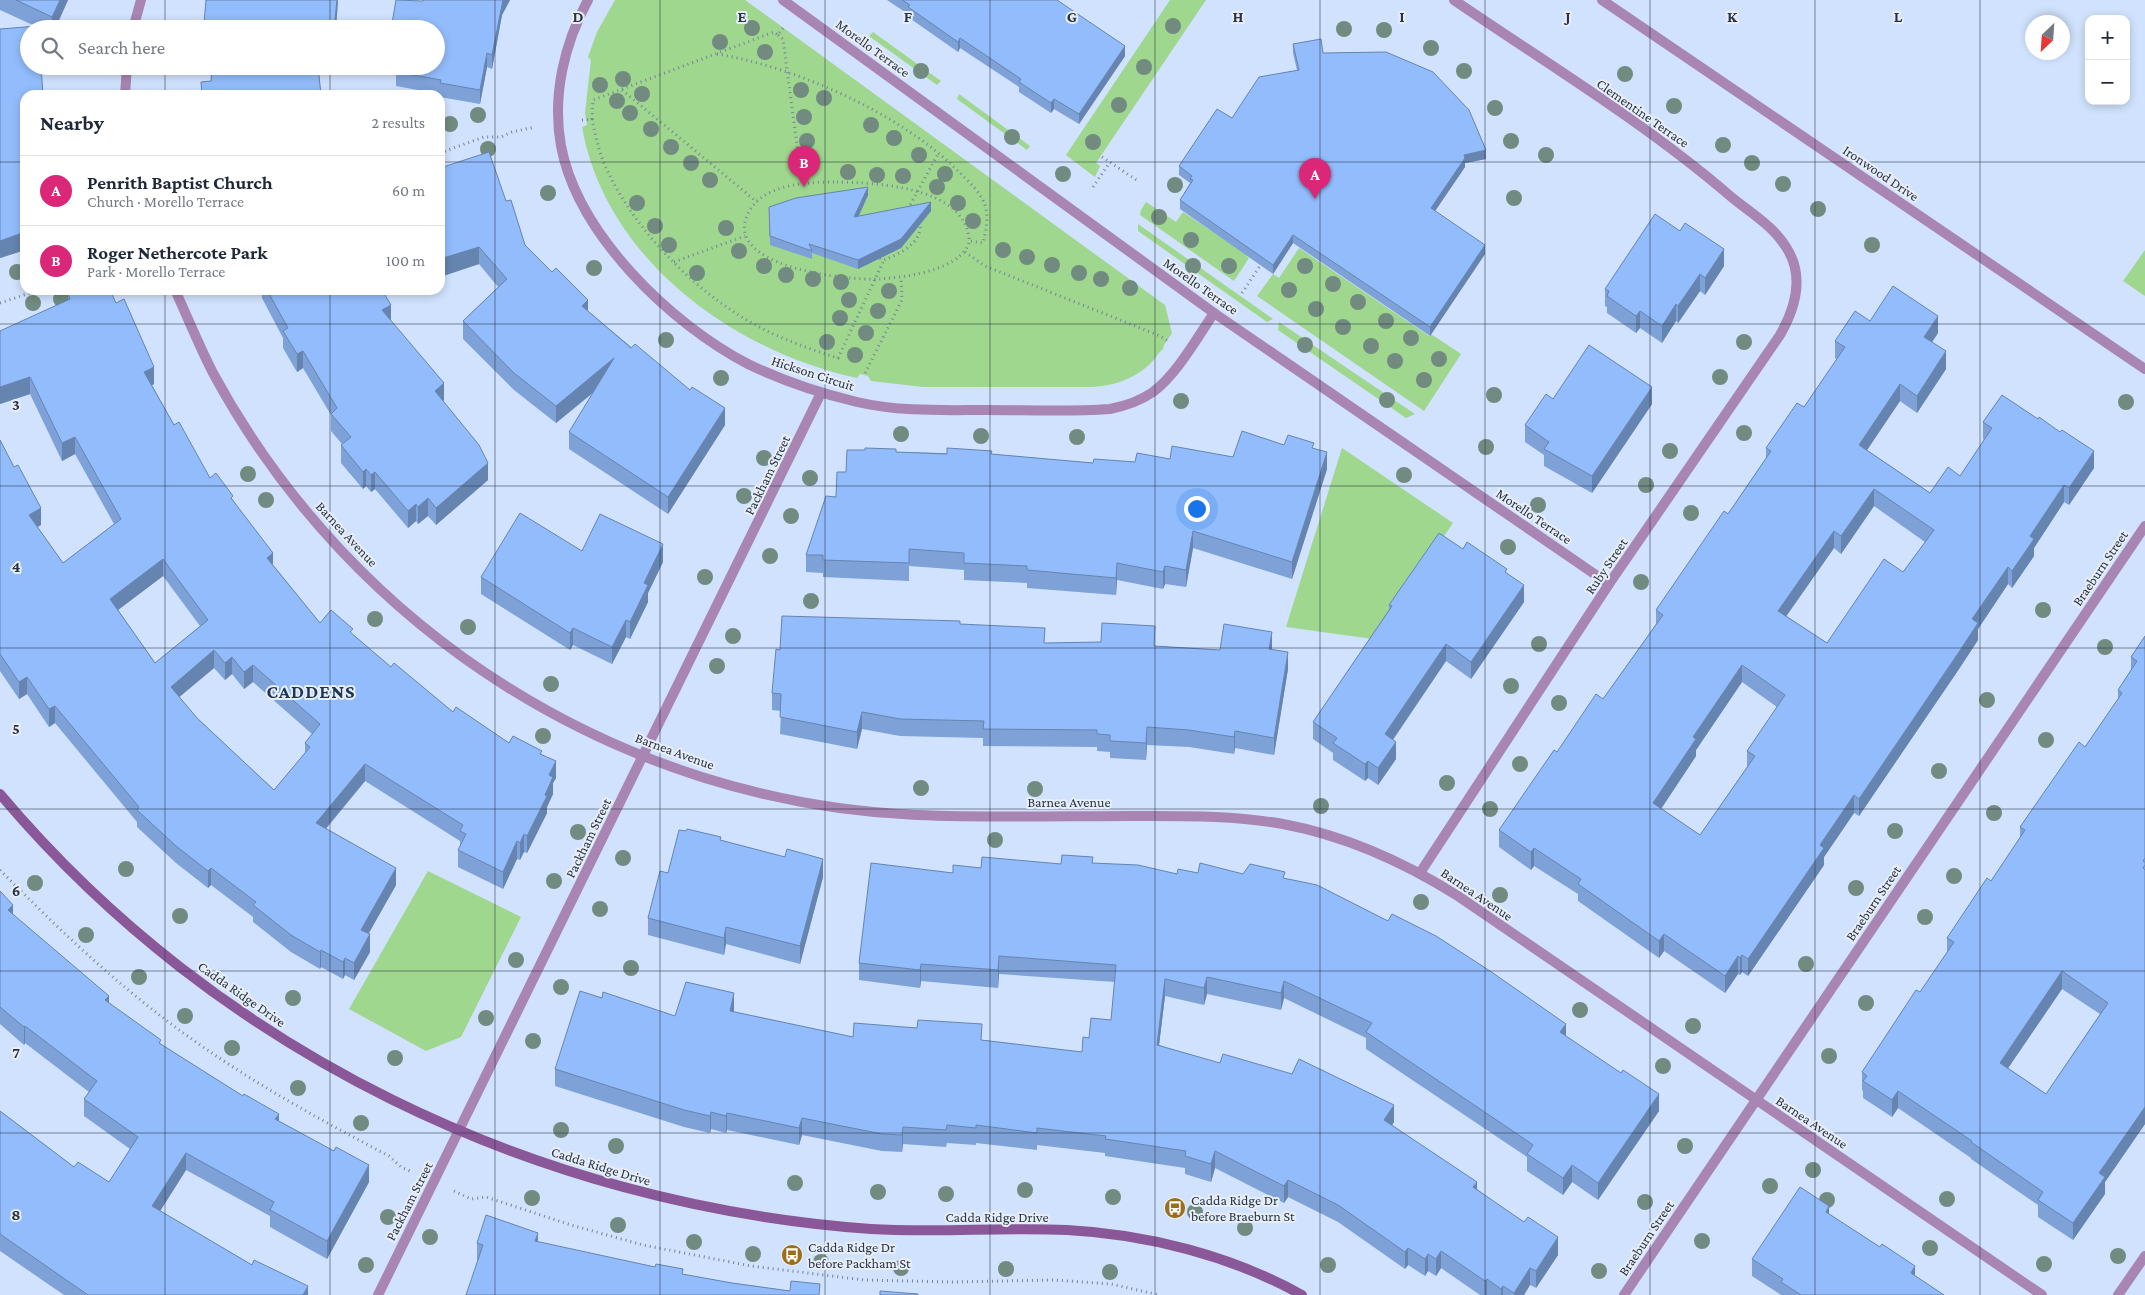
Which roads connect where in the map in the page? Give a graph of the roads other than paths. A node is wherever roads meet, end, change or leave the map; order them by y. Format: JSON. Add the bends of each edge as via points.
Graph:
{"nodes":[{"id":1,"x":141,"y":0,"type":"edge"},
{"id":2,"x":588,"y":0,"type":"edge"},
{"id":3,"x":783,"y":0,"type":"edge"},
{"id":4,"x":1454,"y":0,"type":"edge"},
{"id":5,"x":1602,"y":0,"type":"edge"},
{"id":6,"x":136,"y":20,"type":"edge"},
{"id":7,"x":126,"y":75,"type":"edge"},
{"id":8,"x":125,"y":90,"type":"edge"},
{"id":9,"x":1796,"y":270,"type":"joint"},
{"id":10,"x":178,"y":295,"type":"edge"},
{"id":11,"x":1214,"y":313,"type":"junction"},
{"id":12,"x":2145,"y":369,"type":"edge"},
{"id":13,"x":821,"y":393,"type":"junction"},
{"id":14,"x":2145,"y":526,"type":"edge"},
{"id":15,"x":1610,"y":584,"type":"junction"},
{"id":16,"x":644,"y":756,"type":"junction"},
{"id":17,"x":0,"y":794,"type":"edge"},
{"id":18,"x":1420,"y":873,"type":"junction"},
{"id":19,"x":1756,"y":1100,"type":"junction"},
{"id":20,"x":459,"y":1132,"type":"junction"},
{"id":21,"x":2145,"y":1256,"type":"edge"},
{"id":22,"x":378,"y":1295,"type":"edge"},
{"id":23,"x":1302,"y":1295,"type":"edge"},
{"id":24,"x":1624,"y":1295,"type":"edge"},
{"id":25,"x":2042,"y":1295,"type":"edge"},
{"id":26,"x":2118,"y":1295,"type":"edge"}],
"edges":[{"from":1,"to":6,"type":"street"},
{"from":2,"to":13,"type":"street","name":"Hickson Circuit","via":[[565,52],[559,105],[564,161],[586,210],[628,270],[690,327],[748,364]]},
{"from":3,"to":11,"type":"street","name":"Morello Terrace"},
{"from":4,"to":9,"type":"street","name":"Clementine Terrace","via":[[1700,170],[1771,228],[1789,252]]},
{"from":5,"to":12,"type":"street","name":"Ironwood Drive"},
{"from":7,"to":8,"type":"street"},
{"from":9,"to":15,"type":"street","name":"Ruby Street","via":[[1795,302],[1789,320]]},
{"from":10,"to":16,"type":"street","name":"Barnea Avenue","via":[[214,373],[264,455],[319,526],[365,575],[410,617],[498,683],[540,708]]},
{"from":11,"to":13,"type":"street","name":"Hickson Circuit","via":[[1164,382],[1138,401],[1110,410],[905,409]]},
{"from":11,"to":15,"type":"street","name":"Morello Terrace"},
{"from":13,"to":16,"type":"street","name":"Packham Street"},
{"from":14,"to":19,"type":"street","name":"Braeburn Street"},
{"from":15,"to":18,"type":"street","name":"Ruby Street"},
{"from":16,"to":18,"type":"street","name":"Barnea Avenue","via":[[761,793],[873,812],[963,816],[1194,816],[1261,821],[1345,840]]},
{"from":16,"to":20,"type":"street","name":"Packham Street"},
{"from":17,"to":20,"type":"street","name":"Cadda Ridge Drive","via":[[98,896],[206,987],[312,1056]]},
{"from":18,"to":19,"type":"street","name":"Barnea Avenue"},
{"from":19,"to":24,"type":"street","name":"Braeburn Street"},
{"from":19,"to":25,"type":"street","name":"Barnea Avenue"},
{"from":20,"to":22,"type":"street","name":"Packham Street"},
{"from":20,"to":23,"type":"street","name":"Cadda Ridge Drive","via":[[622,1188],[725,1211],[871,1229],[1066,1230],[1128,1236],[1218,1259]]},
{"from":21,"to":26,"type":"street"}]}
